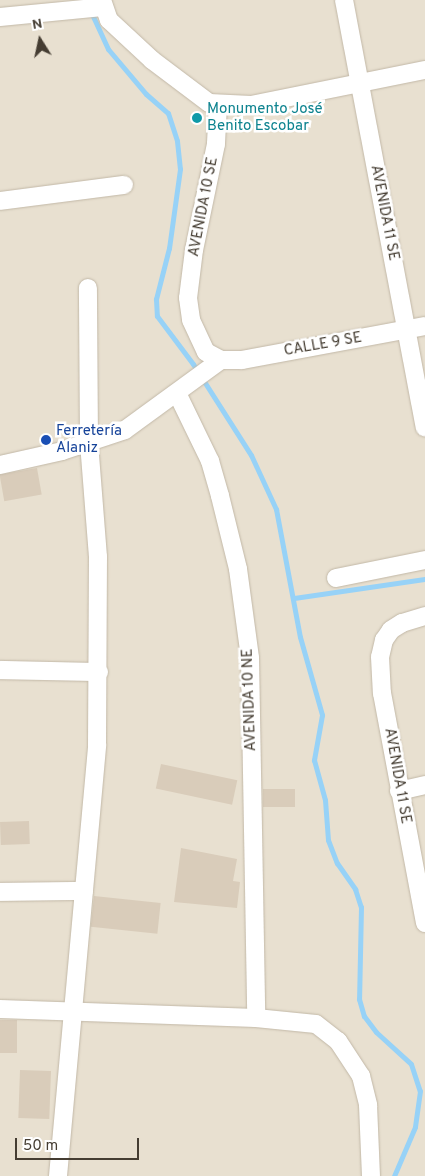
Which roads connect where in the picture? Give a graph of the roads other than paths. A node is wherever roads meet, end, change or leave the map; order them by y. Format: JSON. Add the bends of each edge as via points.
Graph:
{"nodes":[{"id":1,"x":344,"y":0,"type":"edge"},
{"id":2,"x":99,"y":5,"type":"edge"},
{"id":3,"x":0,"y":17,"type":"edge"},
{"id":4,"x":425,"y":70,"type":"edge"},
{"id":5,"x":360,"y":83,"type":"junction"},
{"id":6,"x":218,"y":105,"type":"junction"},
{"id":7,"x":124,"y":185,"type":"dead end"},
{"id":8,"x":0,"y":201,"type":"edge"},
{"id":9,"x":88,"y":288,"type":"dead end"},
{"id":10,"x":425,"y":326,"type":"edge"},
{"id":11,"x":407,"y":330,"type":"junction"},
{"id":12,"x":216,"y":364,"type":"junction"},
{"id":13,"x":177,"y":393,"type":"junction"},
{"id":14,"x":425,"y":427,"type":"edge"},
{"id":15,"x":89,"y":443,"type":"junction"},
{"id":16,"x":0,"y":465,"type":"edge"},
{"id":17,"x":425,"y":560,"type":"edge"},
{"id":18,"x":336,"y":578,"type":"dead end"},
{"id":19,"x":425,"y":616,"type":"edge"},
{"id":20,"x":0,"y":670,"type":"edge"},
{"id":21,"x":99,"y":672,"type":"junction"},
{"id":22,"x":425,"y":785,"type":"edge"},
{"id":23,"x":399,"y":791,"type":"junction"},
{"id":24,"x":84,"y":891,"type":"junction"},
{"id":25,"x":0,"y":892,"type":"edge"},
{"id":26,"x":425,"y":923,"type":"edge"},
{"id":27,"x":0,"y":1009,"type":"edge"},
{"id":28,"x":73,"y":1014,"type":"junction"},
{"id":29,"x":256,"y":1018,"type":"junction"},
{"id":30,"x":58,"y":1176,"type":"edge"},
{"id":31,"x":371,"y":1176,"type":"edge"}],
"edges":[{"from":1,"to":5,"type":"street","name":"AVENIDA 11 SE"},
{"from":2,"to":3,"type":"street"},
{"from":2,"to":6,"type":"street","via":[[109,20],[152,60],[193,94]]},
{"from":4,"to":5,"type":"street"},
{"from":5,"to":6,"type":"street","via":[[251,104]]},
{"from":5,"to":11,"type":"street","name":"AVENIDA 11 SE"},
{"from":6,"to":12,"type":"street","name":"AVENIDA 10 SE","via":[[216,144],[194,250],[188,298],[198,339]]},
{"from":7,"to":8,"type":"street"},
{"from":9,"to":15,"type":"street"},
{"from":10,"to":11,"type":"street","name":"CALLE 9 SE"},
{"from":11,"to":12,"type":"street","name":"CALLE 9 SE"},
{"from":11,"to":14,"type":"street","name":"AVENIDA 11 SE"},
{"from":12,"to":13,"type":"street"},
{"from":13,"to":15,"type":"street","via":[[125,430]]},
{"from":13,"to":29,"type":"street","name":"AVENIDA 10 NE","via":[[210,461],[220,496],[238,569],[250,658]]},
{"from":15,"to":16,"type":"street"},
{"from":15,"to":21,"type":"street","via":[[98,557]]},
{"from":17,"to":18,"type":"street"},
{"from":19,"to":23,"type":"street","name":"AVENIDA 11 SE","via":[[391,630],[384,640],[380,657],[382,693]]},
{"from":20,"to":21,"type":"street"},
{"from":21,"to":24,"type":"street","via":[[97,745]]},
{"from":22,"to":23,"type":"street"},
{"from":23,"to":26,"type":"street","name":"AVENIDA 11 SE"},
{"from":24,"to":25,"type":"street"},
{"from":24,"to":28,"type":"street"},
{"from":27,"to":28,"type":"street"},
{"from":28,"to":29,"type":"street"},
{"from":28,"to":30,"type":"street"},
{"from":29,"to":31,"type":"street","via":[[316,1024],[338,1041],[361,1076],[368,1105]]}]}
